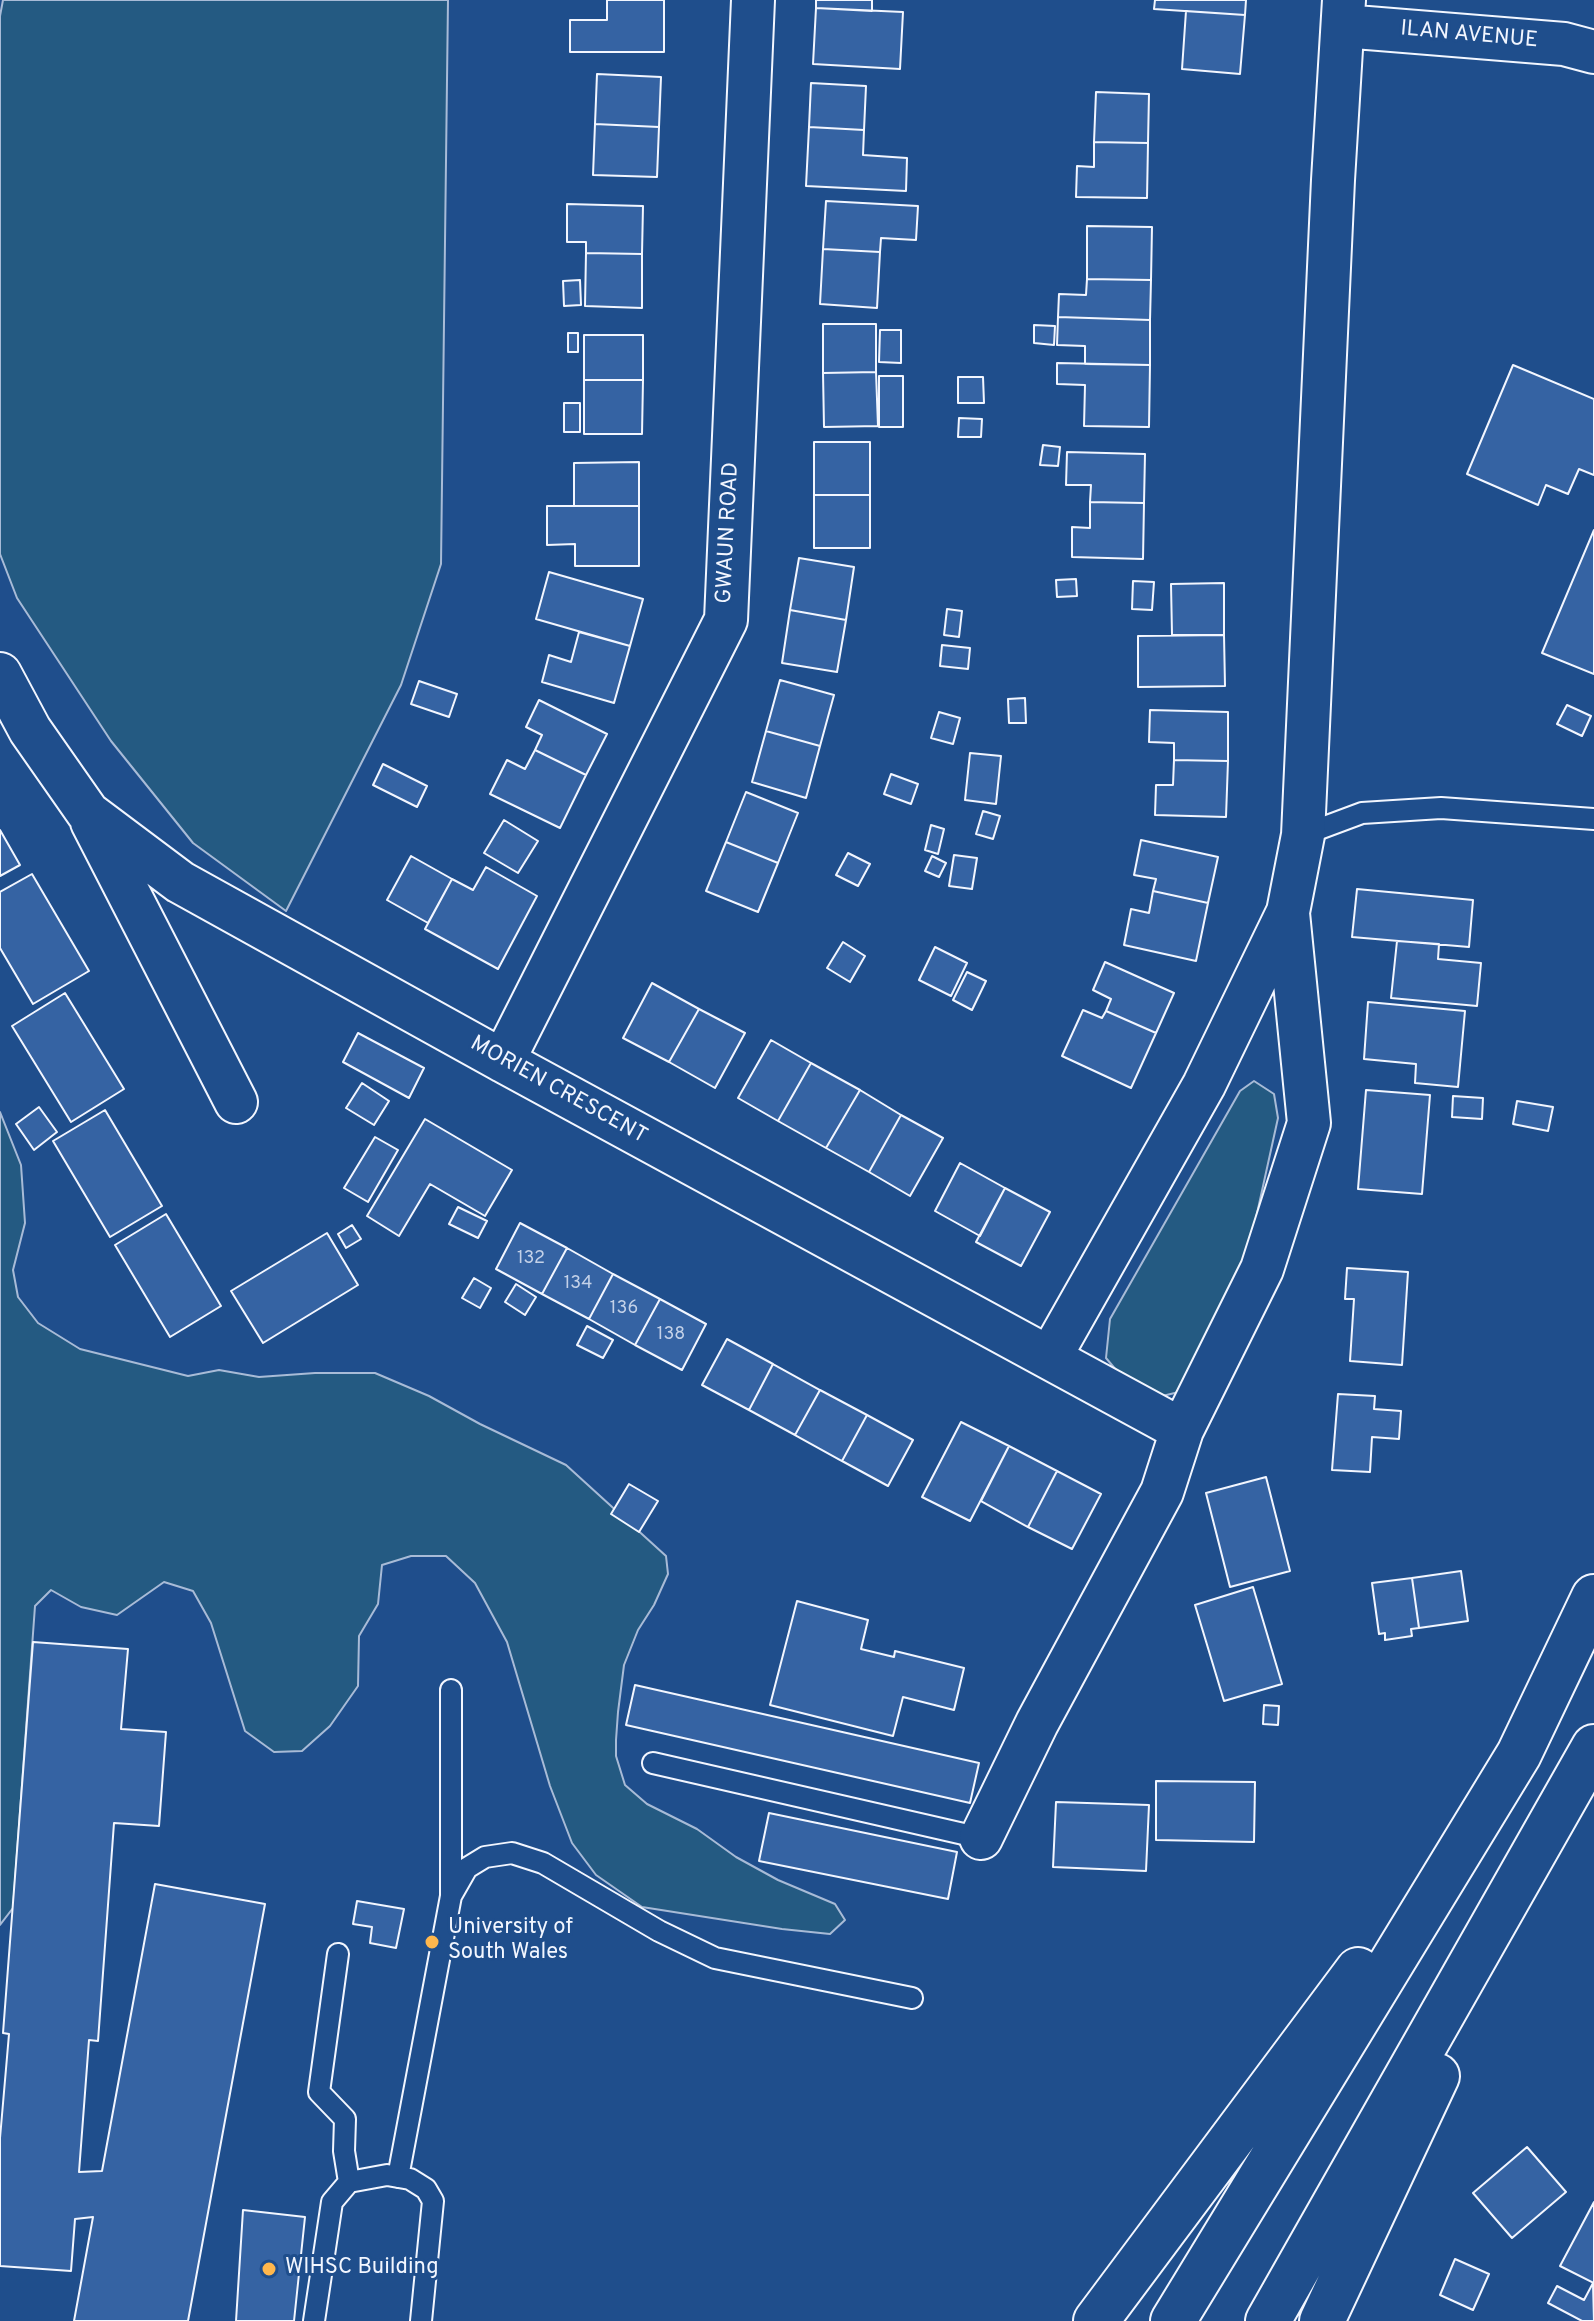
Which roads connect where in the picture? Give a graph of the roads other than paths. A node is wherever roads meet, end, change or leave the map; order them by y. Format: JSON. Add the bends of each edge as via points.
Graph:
{"nodes":[{"id":1,"x":753,"y":0,"type":"edge"},
{"id":2,"x":1343,"y":13,"type":"edge"},
{"id":3,"x":1594,"y":52,"type":"edge"},
{"id":4,"x":0,"y":674,"type":"edge"},
{"id":5,"x":88,"y":813,"type":"junction"},
{"id":6,"x":1594,"y":819,"type":"edge"},
{"id":7,"x":1303,"y":835,"type":"junction"},
{"id":8,"x":1288,"y":912,"type":"junction"},
{"id":9,"x":503,"y":1061,"type":"junction"},
{"id":10,"x":236,"y":1102,"type":"dead end"},
{"id":11,"x":1050,"y":1357,"type":"junction"},
{"id":12,"x":1182,"y":1430,"type":"junction"},
{"id":13,"x":1594,"y":1597,"type":"edge"},
{"id":14,"x":451,"y":1690,"type":"dead end"},
{"id":15,"x":1519,"y":1754,"type":"junction"},
{"id":16,"x":1585,"y":1762,"type":"edge"},
{"id":17,"x":653,"y":1763,"type":"dead end"},
{"id":18,"x":981,"y":1838,"type":"joint"},
{"id":19,"x":451,"y":1896,"type":"junction"},
{"id":20,"x":338,"y":1954,"type":"dead end"},
{"id":21,"x":912,"y":1998,"type":"dead end"},
{"id":22,"x":398,"y":2177,"type":"junction"},
{"id":23,"x":349,"y":2182,"type":"junction"},
{"id":24,"x":314,"y":2321,"type":"edge"},
{"id":25,"x":421,"y":2321,"type":"edge"},
{"id":26,"x":1096,"y":2321,"type":"edge"},
{"id":27,"x":1173,"y":2321,"type":"edge"},
{"id":28,"x":1268,"y":2321,"type":"edge"},
{"id":29,"x":1322,"y":2321,"type":"edge"}],
"edges":[{"from":1,"to":9,"type":"street","name":"GWAUN ROAD","via":[[726,620]]},
{"from":2,"to":3,"type":"street","name":"ILAN AVENUE"},
{"from":2,"to":7,"type":"street","name":"ILAN AVENUE"},
{"from":4,"to":5,"type":"street","name":"MORIEN CRESCENT","via":[[30,730]]},
{"from":5,"to":9,"type":"street","name":"MORIEN CRESCENT","via":[[180,882]]},
{"from":5,"to":10,"type":"street"},
{"from":6,"to":7,"type":"lane","via":[[1441,808],[1362,813]]},
{"from":7,"to":8,"type":"street","name":"ILAN AVENUE"},
{"from":8,"to":11,"type":"street","via":[[1204,1085]]},
{"from":8,"to":12,"type":"street","via":[[1309,1123],[1262,1269]]},
{"from":9,"to":11,"type":"street","name":"MORIEN CRESCENT"},
{"from":11,"to":12,"type":"street","name":"MORIEN CRESCENT"},
{"from":12,"to":18,"type":"street","via":[[1162,1492]]},
{"from":13,"to":15,"type":"highway"},
{"from":14,"to":19,"type":"lane"},
{"from":15,"to":26,"type":"highway"},
{"from":15,"to":27,"type":"highway"},
{"from":16,"to":28,"type":"highway"},
{"from":16,"to":29,"type":"highway"},
{"from":17,"to":18,"type":"lane"},
{"from":19,"to":21,"type":"lane","via":[[467,1868],[485,1857],[512,1853],[543,1863],[715,1958]]},
{"from":19,"to":22,"type":"lane"},
{"from":20,"to":23,"type":"lane","via":[[319,2092],[345,2119]]},
{"from":22,"to":23,"type":"lane"},
{"from":22,"to":25,"type":"lane","via":[[426,2189],[433,2201]]},
{"from":23,"to":24,"type":"lane","via":[[332,2202]]}]}
